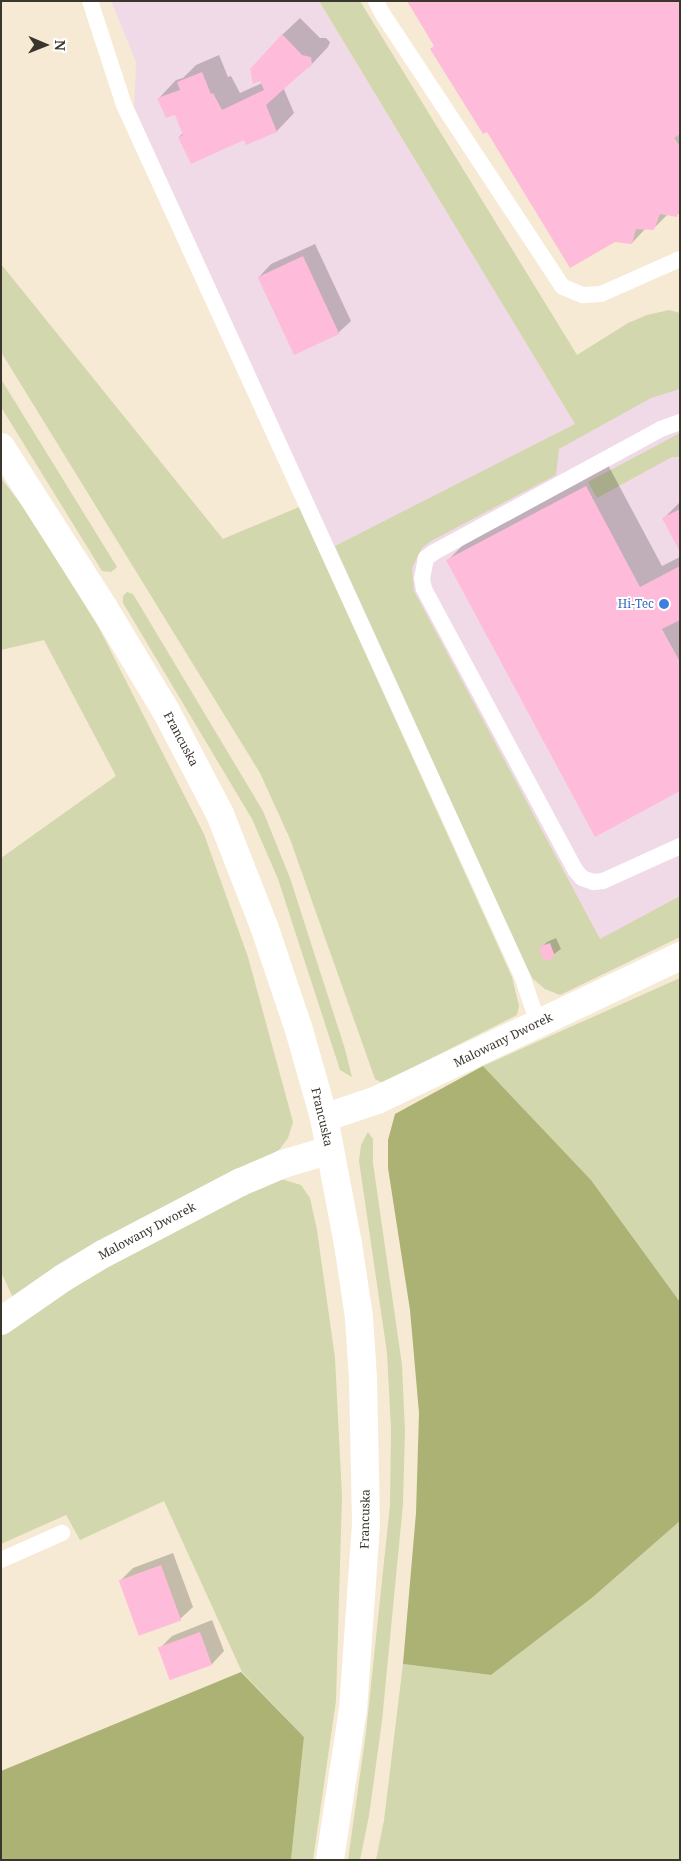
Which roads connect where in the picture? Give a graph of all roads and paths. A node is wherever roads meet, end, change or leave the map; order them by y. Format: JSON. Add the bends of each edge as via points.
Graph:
{"nodes":[{"id":1,"x":90,"y":1,"type":"edge"},
{"id":2,"x":376,"y":1,"type":"edge"},
{"id":3,"x":680,"y":259,"type":"edge"},
{"id":4,"x":680,"y":422,"type":"edge"},
{"id":5,"x":1,"y":447,"type":"edge"},
{"id":6,"x":680,"y":846,"type":"edge"},
{"id":7,"x":680,"y":956,"type":"edge"},
{"id":8,"x":538,"y":1022,"type":"junction"},
{"id":9,"x":324,"y":1118,"type":"junction"},
{"id":10,"x":330,"y":1150,"type":"junction"},
{"id":11,"x":1,"y":1321,"type":"edge"},
{"id":12,"x":62,"y":1533,"type":"dead end"},
{"id":13,"x":1,"y":1560,"type":"edge"},
{"id":14,"x":330,"y":1860,"type":"edge"}],
"edges":[{"from":1,"to":8,"type":"lane","via":[[124,105],[522,976]]},
{"from":2,"to":3,"type":"lane","via":[[564,287],[583,295],[601,294]]},
{"from":4,"to":6,"type":"lane","via":[[661,429],[434,553],[426,558],[422,578],[424,589],[582,878],[603,881]]},
{"from":5,"to":9,"type":"street","name":"Francuska","via":[[167,713],[220,814],[264,926]]},
{"from":7,"to":8,"type":"street","name":"Malowany Dworek"},
{"from":8,"to":9,"type":"street","name":"Malowany Dworek","via":[[377,1100]]},
{"from":9,"to":10,"type":"street","name":"Francuska"},
{"from":10,"to":11,"type":"street","name":"Malowany Dworek","via":[[283,1164],[232,1186],[102,1254]]},
{"from":10,"to":14,"type":"street","name":"Francuska","via":[[359,1318],[366,1524],[353,1709]]},
{"from":12,"to":13,"type":"lane"}]}
